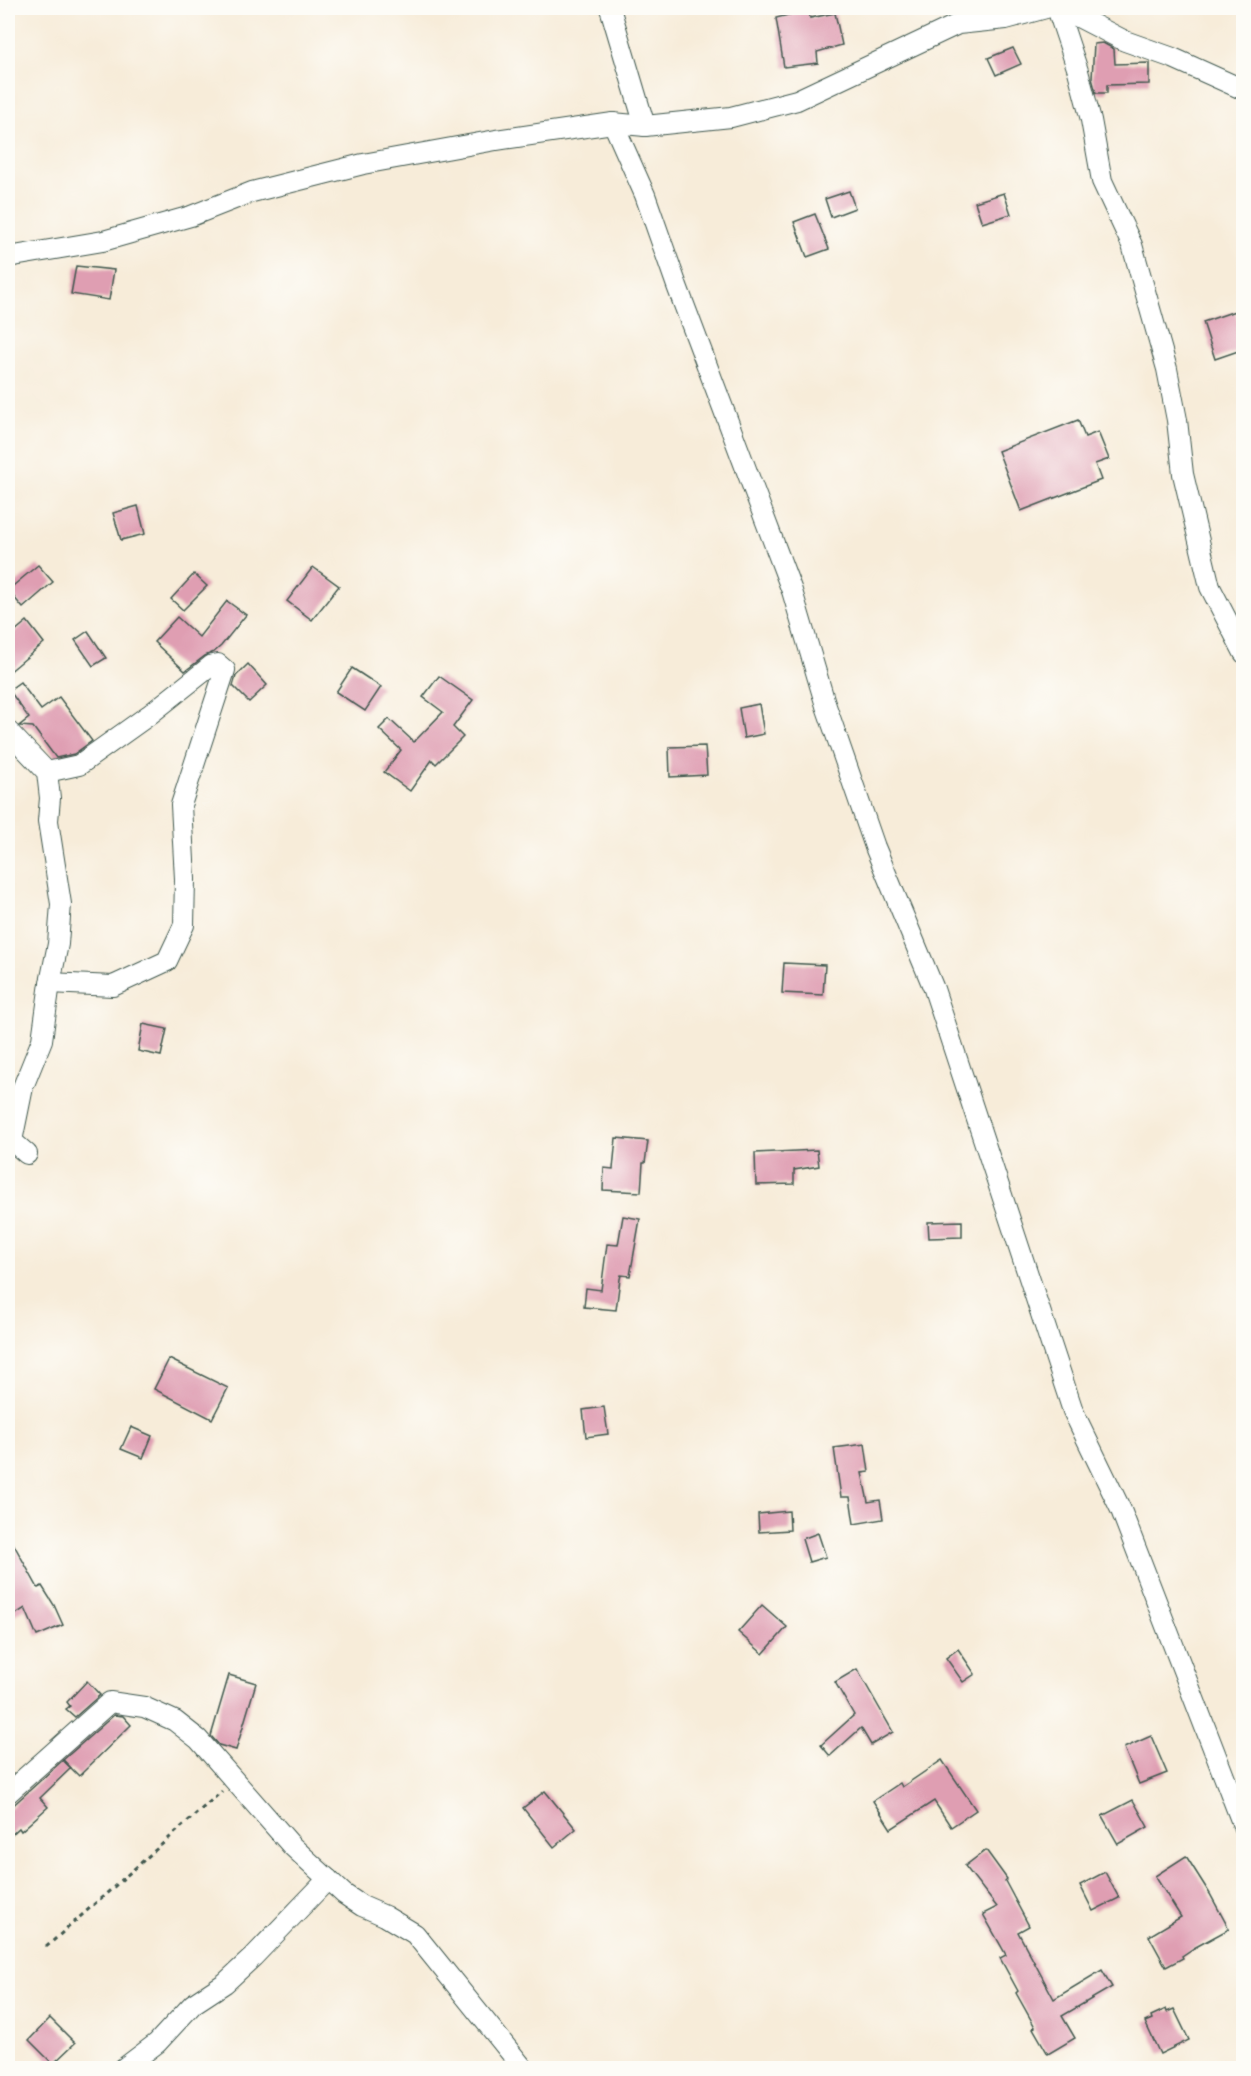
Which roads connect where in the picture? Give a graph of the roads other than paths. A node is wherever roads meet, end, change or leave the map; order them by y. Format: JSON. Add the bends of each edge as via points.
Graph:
{"nodes":[{"id":1,"x":610,"y":8,"type":"edge"},
{"id":2,"x":1046,"y":8,"type":"edge"},
{"id":3,"x":1059,"y":8,"type":"edge"},
{"id":4,"x":1244,"y":90,"type":"edge"},
{"id":5,"x":613,"y":123,"type":"junction"},
{"id":6,"x":645,"y":126,"type":"junction"},
{"id":7,"x":8,"y":256,"type":"edge"},
{"id":8,"x":1244,"y":653,"type":"edge"},
{"id":9,"x":8,"y":731,"type":"edge"},
{"id":10,"x":47,"y":771,"type":"junction"},
{"id":11,"x":50,"y":983,"type":"junction"},
{"id":12,"x":10,"y":1139,"type":"edge"},
{"id":13,"x":27,"y":1154,"type":"dead end"},
{"id":14,"x":8,"y":1793,"type":"edge"},
{"id":15,"x":1244,"y":1828,"type":"edge"},
{"id":16,"x":328,"y":1879,"type":"junction"},
{"id":17,"x":124,"y":2068,"type":"edge"},
{"id":18,"x":523,"y":2068,"type":"edge"}],
"edges":[{"from":1,"to":6,"type":"street"},
{"from":2,"to":6,"type":"street","via":[[1006,19],[958,24],[797,100],[731,117]]},
{"from":3,"to":4,"type":"street"},
{"from":3,"to":8,"type":"street","via":[[1091,120],[1102,181],[1132,245],[1164,358],[1183,474],[1210,587]]},
{"from":5,"to":6,"type":"street"},
{"from":5,"to":7,"type":"street","via":[[363,164],[252,192],[191,216],[103,241]]},
{"from":5,"to":15,"type":"street","via":[[645,195],[792,591],[826,706],[875,847],[934,989],[1073,1411],[1121,1510]]},
{"from":9,"to":10,"type":"street"},
{"from":10,"to":11,"type":"street","via":[[48,820],[60,904],[58,944]]},
{"from":10,"to":11,"type":"street","via":[[79,765],[212,665],[218,664],[225,670],[181,805],[184,925],[167,961],[113,986]]},
{"from":11,"to":12,"type":"street","via":[[42,1040],[23,1087]]},
{"from":12,"to":13,"type":"street"},
{"from":14,"to":16,"type":"street","via":[[110,1702],[144,1707],[175,1721],[198,1738],[292,1846]]},
{"from":16,"to":17,"type":"street","via":[[225,1983],[193,2004],[157,2043]]},
{"from":16,"to":18,"type":"street","via":[[362,1906],[415,1934]]}]}
